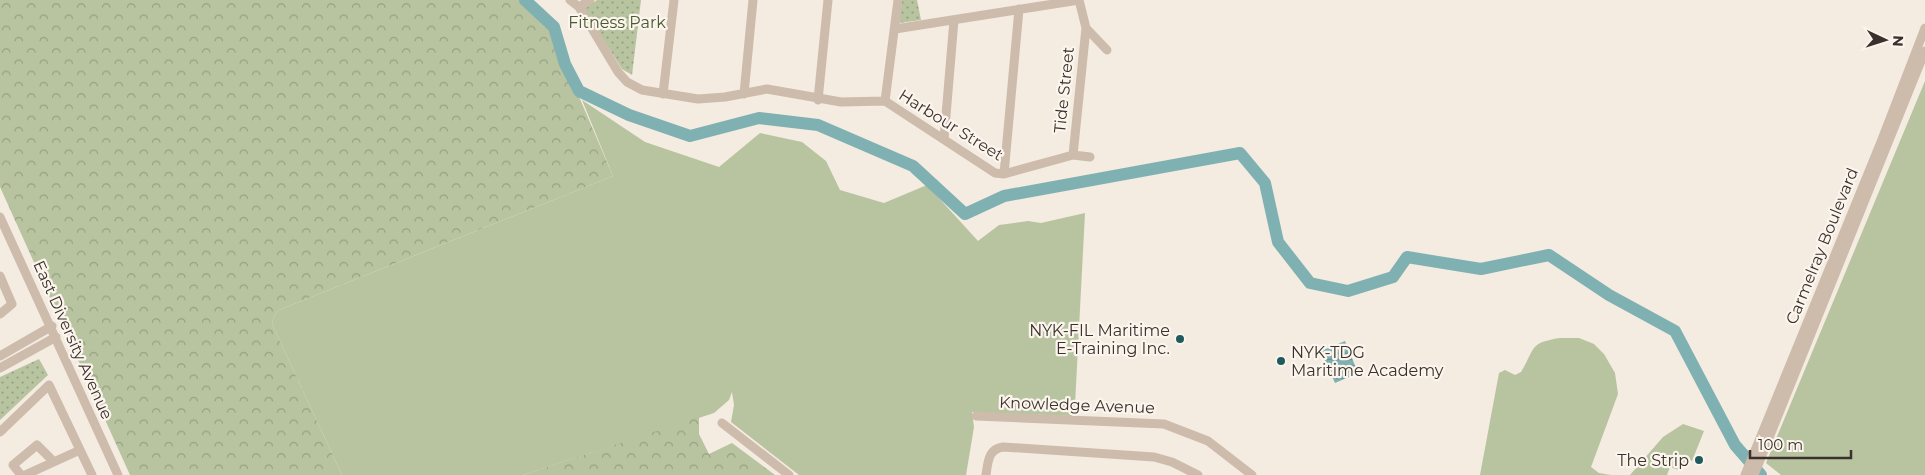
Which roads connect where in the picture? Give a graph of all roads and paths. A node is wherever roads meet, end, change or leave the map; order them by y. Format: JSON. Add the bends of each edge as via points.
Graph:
{"nodes":[{"id":1,"x":570,"y":0,"type":"edge"},
{"id":2,"x":590,"y":0,"type":"edge"},
{"id":3,"x":674,"y":0,"type":"edge"},
{"id":4,"x":753,"y":0,"type":"edge"},
{"id":5,"x":828,"y":0,"type":"edge"},
{"id":6,"x":898,"y":0,"type":"edge"},
{"id":7,"x":1079,"y":0,"type":"edge"},
{"id":8,"x":1033,"y":4,"type":"edge"},
{"id":9,"x":578,"y":8,"type":"junction"},
{"id":10,"x":1019,"y":10,"type":"junction"},
{"id":11,"x":954,"y":20,"type":"junction"},
{"id":12,"x":1086,"y":28,"type":"junction"},
{"id":13,"x":1925,"y":28,"type":"edge"},
{"id":14,"x":894,"y":29,"type":"junction"},
{"id":15,"x":1107,"y":50,"type":"dead end"},
{"id":16,"x":1925,"y":51,"type":"edge"},
{"id":17,"x":663,"y":94,"type":"junction"},
{"id":18,"x":744,"y":94,"type":"junction"},
{"id":19,"x":818,"y":100,"type":"junction"},
{"id":20,"x":885,"y":101,"type":"junction"},
{"id":21,"x":944,"y":139,"type":"junction"},
{"id":22,"x":1072,"y":155,"type":"junction"},
{"id":23,"x":1090,"y":157,"type":"dead end"},
{"id":24,"x":1004,"y":174,"type":"junction"},
{"id":25,"x":0,"y":217,"type":"edge"},
{"id":26,"x":0,"y":276,"type":"edge"},
{"id":27,"x":0,"y":314,"type":"edge"},
{"id":28,"x":52,"y":326,"type":"junction"},
{"id":29,"x":56,"y":337,"type":"junction"},
{"id":30,"x":0,"y":356,"type":"edge"},
{"id":31,"x":0,"y":368,"type":"edge"},
{"id":32,"x":976,"y":416,"type":"dead end"},
{"id":33,"x":722,"y":423,"type":"dead end"},
{"id":34,"x":0,"y":432,"type":"edge"},
{"id":35,"x":80,"y":450,"type":"junction"},
{"id":36,"x":53,"y":461,"type":"junction"},
{"id":37,"x":23,"y":475,"type":"edge"},
{"id":38,"x":92,"y":475,"type":"edge"},
{"id":39,"x":118,"y":475,"type":"edge"},
{"id":40,"x":789,"y":475,"type":"edge"},
{"id":41,"x":986,"y":475,"type":"edge"},
{"id":42,"x":1198,"y":475,"type":"edge"},
{"id":43,"x":1252,"y":475,"type":"edge"},
{"id":44,"x":1745,"y":475,"type":"edge"},
{"id":45,"x":1754,"y":475,"type":"edge"}],
"edges":[{"from":1,"to":9,"type":"street","name":"Harbour Street"},
{"from":2,"to":9,"type":"street"},
{"from":3,"to":17,"type":"street"},
{"from":4,"to":18,"type":"street"},
{"from":5,"to":19,"type":"street"},
{"from":6,"to":14,"type":"street"},
{"from":7,"to":8,"type":"street"},
{"from":7,"to":12,"type":"street"},
{"from":8,"to":10,"type":"street"},
{"from":9,"to":17,"type":"street","name":"Harbour Street","via":[[627,82],[642,90]]},
{"from":10,"to":11,"type":"street"},
{"from":10,"to":24,"type":"street"},
{"from":11,"to":14,"type":"street"},
{"from":11,"to":21,"type":"street"},
{"from":12,"to":15,"type":"street"},
{"from":12,"to":22,"type":"street","name":"Tide Street"},
{"from":13,"to":44,"type":"street","name":"Carmelray Boulevard"},
{"from":14,"to":20,"type":"street"},
{"from":16,"to":45,"type":"street","name":"Carmelray Boulevard"},
{"from":17,"to":18,"type":"street","name":"Harbour Street","via":[[698,99]]},
{"from":18,"to":19,"type":"street","name":"Harbour Street","via":[[767,89]]},
{"from":19,"to":20,"type":"street","name":"Harbour Street"},
{"from":20,"to":21,"type":"street","name":"Harbour Street"},
{"from":21,"to":24,"type":"street","name":"Harbour Street","via":[[995,173]]},
{"from":22,"to":23,"type":"street","name":"Harbour Street"},
{"from":22,"to":24,"type":"street","name":"Harbour Street"},
{"from":25,"to":28,"type":"street","name":"East Diversity Avenue"},
{"from":26,"to":27,"type":"street","via":[[12,304]]},
{"from":28,"to":29,"type":"street","name":"East Diversity Avenue"},
{"from":28,"to":30,"type":"street"},
{"from":29,"to":31,"type":"street"},
{"from":29,"to":39,"type":"street","name":"East Diversity Avenue"},
{"from":32,"to":43,"type":"street","name":"Knowledge Avenue","via":[[1164,424],[1208,441]]},
{"from":33,"to":40,"type":"street"},
{"from":34,"to":35,"type":"street","via":[[49,385]]},
{"from":35,"to":36,"type":"street"},
{"from":35,"to":38,"type":"street"},
{"from":36,"to":37,"type":"street"},
{"from":36,"to":37,"type":"street","via":[[37,445],[14,465]]},
{"from":41,"to":42,"type":"street","via":[[990,453],[1003,447],[1154,457]]}]}
